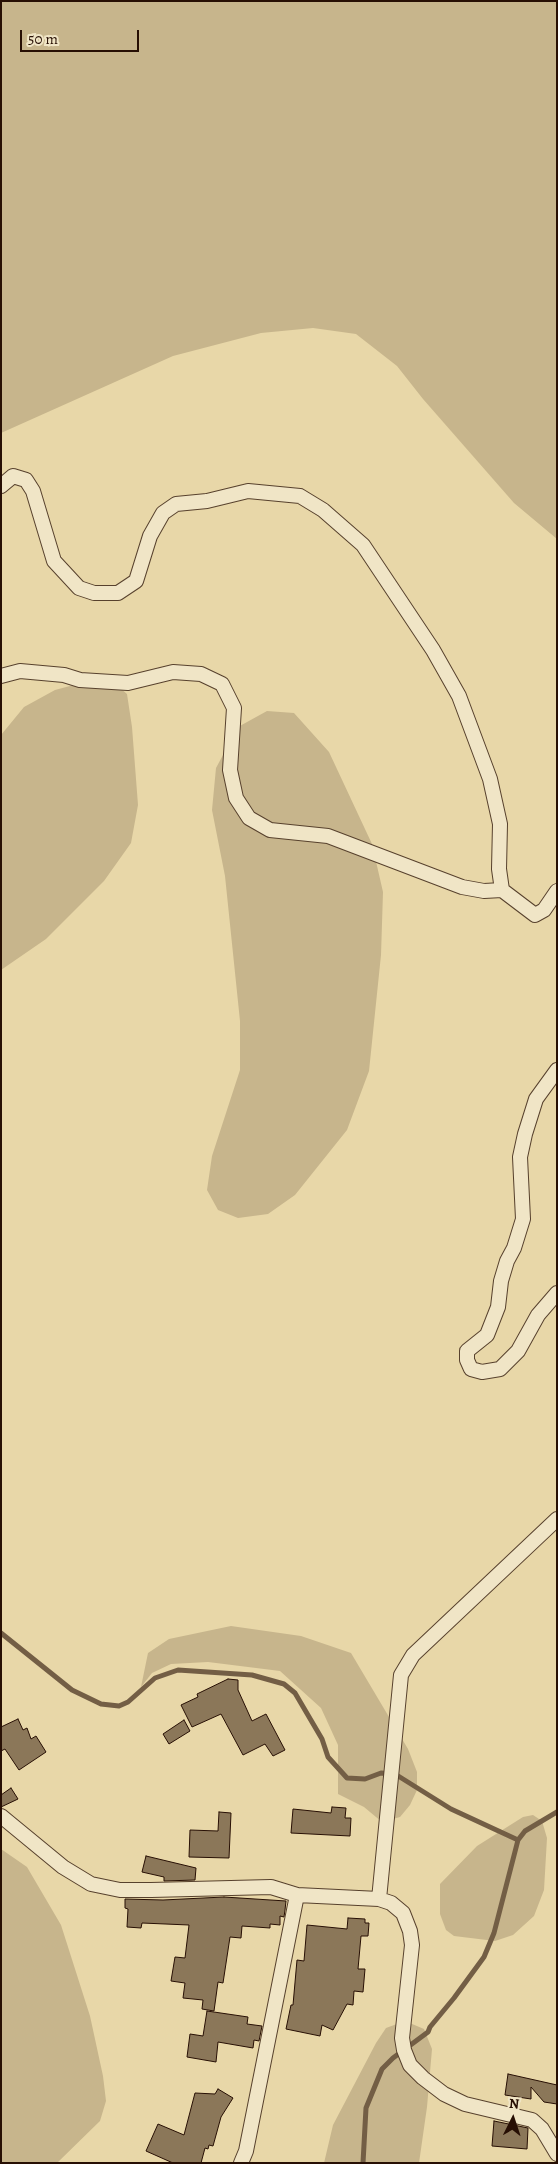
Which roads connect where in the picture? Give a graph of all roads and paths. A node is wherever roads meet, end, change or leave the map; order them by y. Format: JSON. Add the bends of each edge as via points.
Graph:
{"nodes":[{"id":1,"x":1,"y":486,"type":"edge"},
{"id":2,"x":1,"y":676,"type":"edge"},
{"id":3,"x":502,"y":890,"type":"junction"},
{"id":4,"x":557,"y":891,"type":"edge"},
{"id":5,"x":557,"y":1070,"type":"edge"},
{"id":6,"x":557,"y":1293,"type":"edge"},
{"id":7,"x":557,"y":1519,"type":"edge"},
{"id":8,"x":1,"y":1816,"type":"edge"},
{"id":9,"x":297,"y":1894,"type":"junction"},
{"id":10,"x":380,"y":1900,"type":"junction"},
{"id":11,"x":557,"y":2154,"type":"edge"},
{"id":12,"x":241,"y":2163,"type":"edge"}],
"edges":[{"from":1,"to":3,"type":"street","via":[[13,476],[26,480],[33,491],[54,561],[79,588],[94,593],[118,594],[136,581],[150,536],[164,513],[176,504],[208,502],[248,491],[300,496],[323,510],[362,545],[459,696],[490,779],[500,824]]},
{"from":2,"to":3,"type":"street","via":[[20,671],[128,683],[173,672],[201,674],[222,684],[234,708],[230,770],[236,798],[249,818],[270,830],[328,836],[462,887]]},
{"from":3,"to":4,"type":"street","via":[[535,915],[544,910]]},
{"from":5,"to":6,"type":"street","via":[[536,1099],[525,1134],[520,1157],[523,1219],[501,1281],[498,1307],[487,1335],[467,1351],[471,1369],[482,1372],[500,1369],[518,1351],[538,1315]]},
{"from":7,"to":10,"type":"street","via":[[412,1655],[401,1675]]},
{"from":8,"to":9,"type":"street","via":[[63,1867],[91,1884],[120,1890],[271,1887]]},
{"from":9,"to":10,"type":"street"},
{"from":9,"to":12,"type":"street"},
{"from":10,"to":11,"type":"street","via":[[391,1903],[403,1913],[410,1931],[412,1945],[402,2038],[410,2065],[444,2094],[466,2104],[532,2120],[542,2129]]}]}
